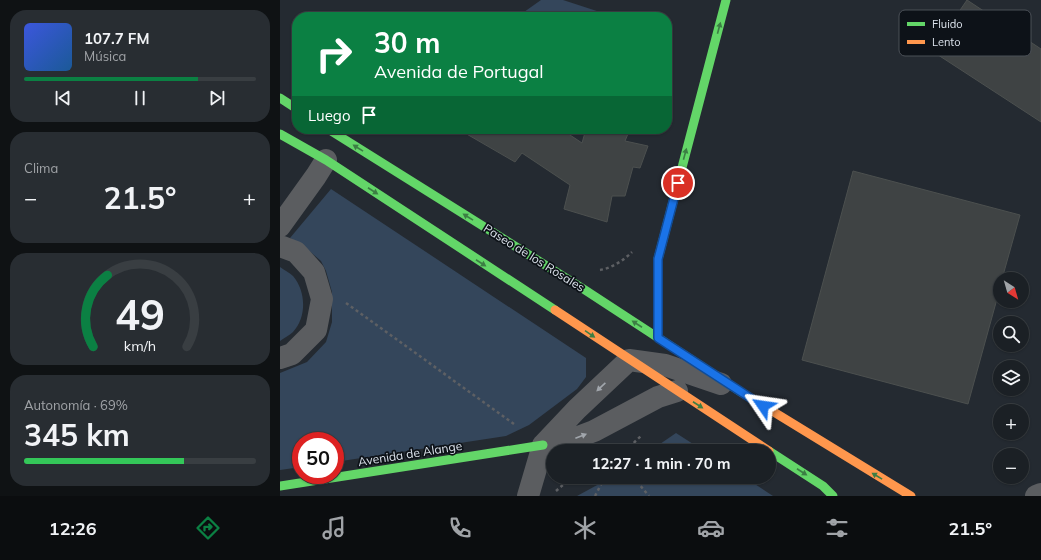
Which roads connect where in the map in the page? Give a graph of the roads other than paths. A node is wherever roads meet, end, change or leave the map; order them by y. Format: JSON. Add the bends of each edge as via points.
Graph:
{"nodes":[{"id":1,"x":726,"y":0,"type":"edge"},
{"id":2,"x":280,"y":98,"type":"edge"},
{"id":3,"x":292,"y":106,"type":"edge"},
{"id":4,"x":280,"y":134,"type":"edge"},
{"id":5,"x":336,"y":134,"type":"edge"},
{"id":6,"x":326,"y":160,"type":"junction"},
{"id":7,"x":280,"y":226,"type":"edge"},
{"id":8,"x":280,"y":246,"type":"edge"},
{"id":9,"x":658,"y":338,"type":"junction"},
{"id":10,"x":280,"y":358,"type":"edge"},
{"id":11,"x":629,"y":360,"type":"junction"},
{"id":12,"x":737,"y":390,"type":"junction"},
{"id":13,"x":677,"y":391,"type":"junction"},
{"id":14,"x":758,"y":444,"type":"edge"},
{"id":15,"x":543,"y":445,"type":"junction"},
{"id":16,"x":776,"y":456,"type":"edge"},
{"id":17,"x":280,"y":486,"type":"edge"},
{"id":18,"x":1041,"y":494,"type":"edge"},
{"id":19,"x":528,"y":496,"type":"edge"},
{"id":20,"x":833,"y":496,"type":"edge"},
{"id":21,"x":911,"y":496,"type":"edge"},
{"id":22,"x":1036,"y":496,"type":"edge"}],
"edges":[{"from":9,"to":1,"type":"main road","one_way":true,"via":[[658,259]]},
{"from":2,"to":3,"type":"main road"},
{"from":4,"to":6,"type":"main road","name":"Paseo de los Rosales"},
{"from":9,"to":5,"type":"main road","name":"Paseo de los Rosales","one_way":true},
{"from":6,"to":7,"type":"street"},
{"from":6,"to":11,"type":"main road","name":"Paseo de los Rosales","one_way":true},
{"from":8,"to":10,"type":"street","via":[[296,252],[314,272],[322,299],[316,330],[292,354]]},
{"from":9,"to":12,"type":"main road","name":"Paseo de los Rosales"},
{"from":11,"to":12,"type":"street","name":"Paseo de los Rosales","via":[[665,365]]},
{"from":11,"to":13,"type":"main road","name":"Paseo de los Rosales"},
{"from":11,"to":15,"type":"street","one_way":true},
{"from":21,"to":12,"type":"main road","name":"Paseo de los Rosales","one_way":true},
{"from":13,"to":14,"type":"main road","name":"Paseo de los Rosales","one_way":true},
{"from":15,"to":13,"type":"street","one_way":true,"via":[[556,444],[594,431],[658,397]]},
{"from":15,"to":17,"type":"main road","name":"Avenida de Alange"},
{"from":15,"to":19,"type":"street"},
{"from":16,"to":20,"type":"main road","name":"Paseo de los Rosales","one_way":true,"via":[[823,486]]},
{"from":18,"to":22,"type":"street"}]}
